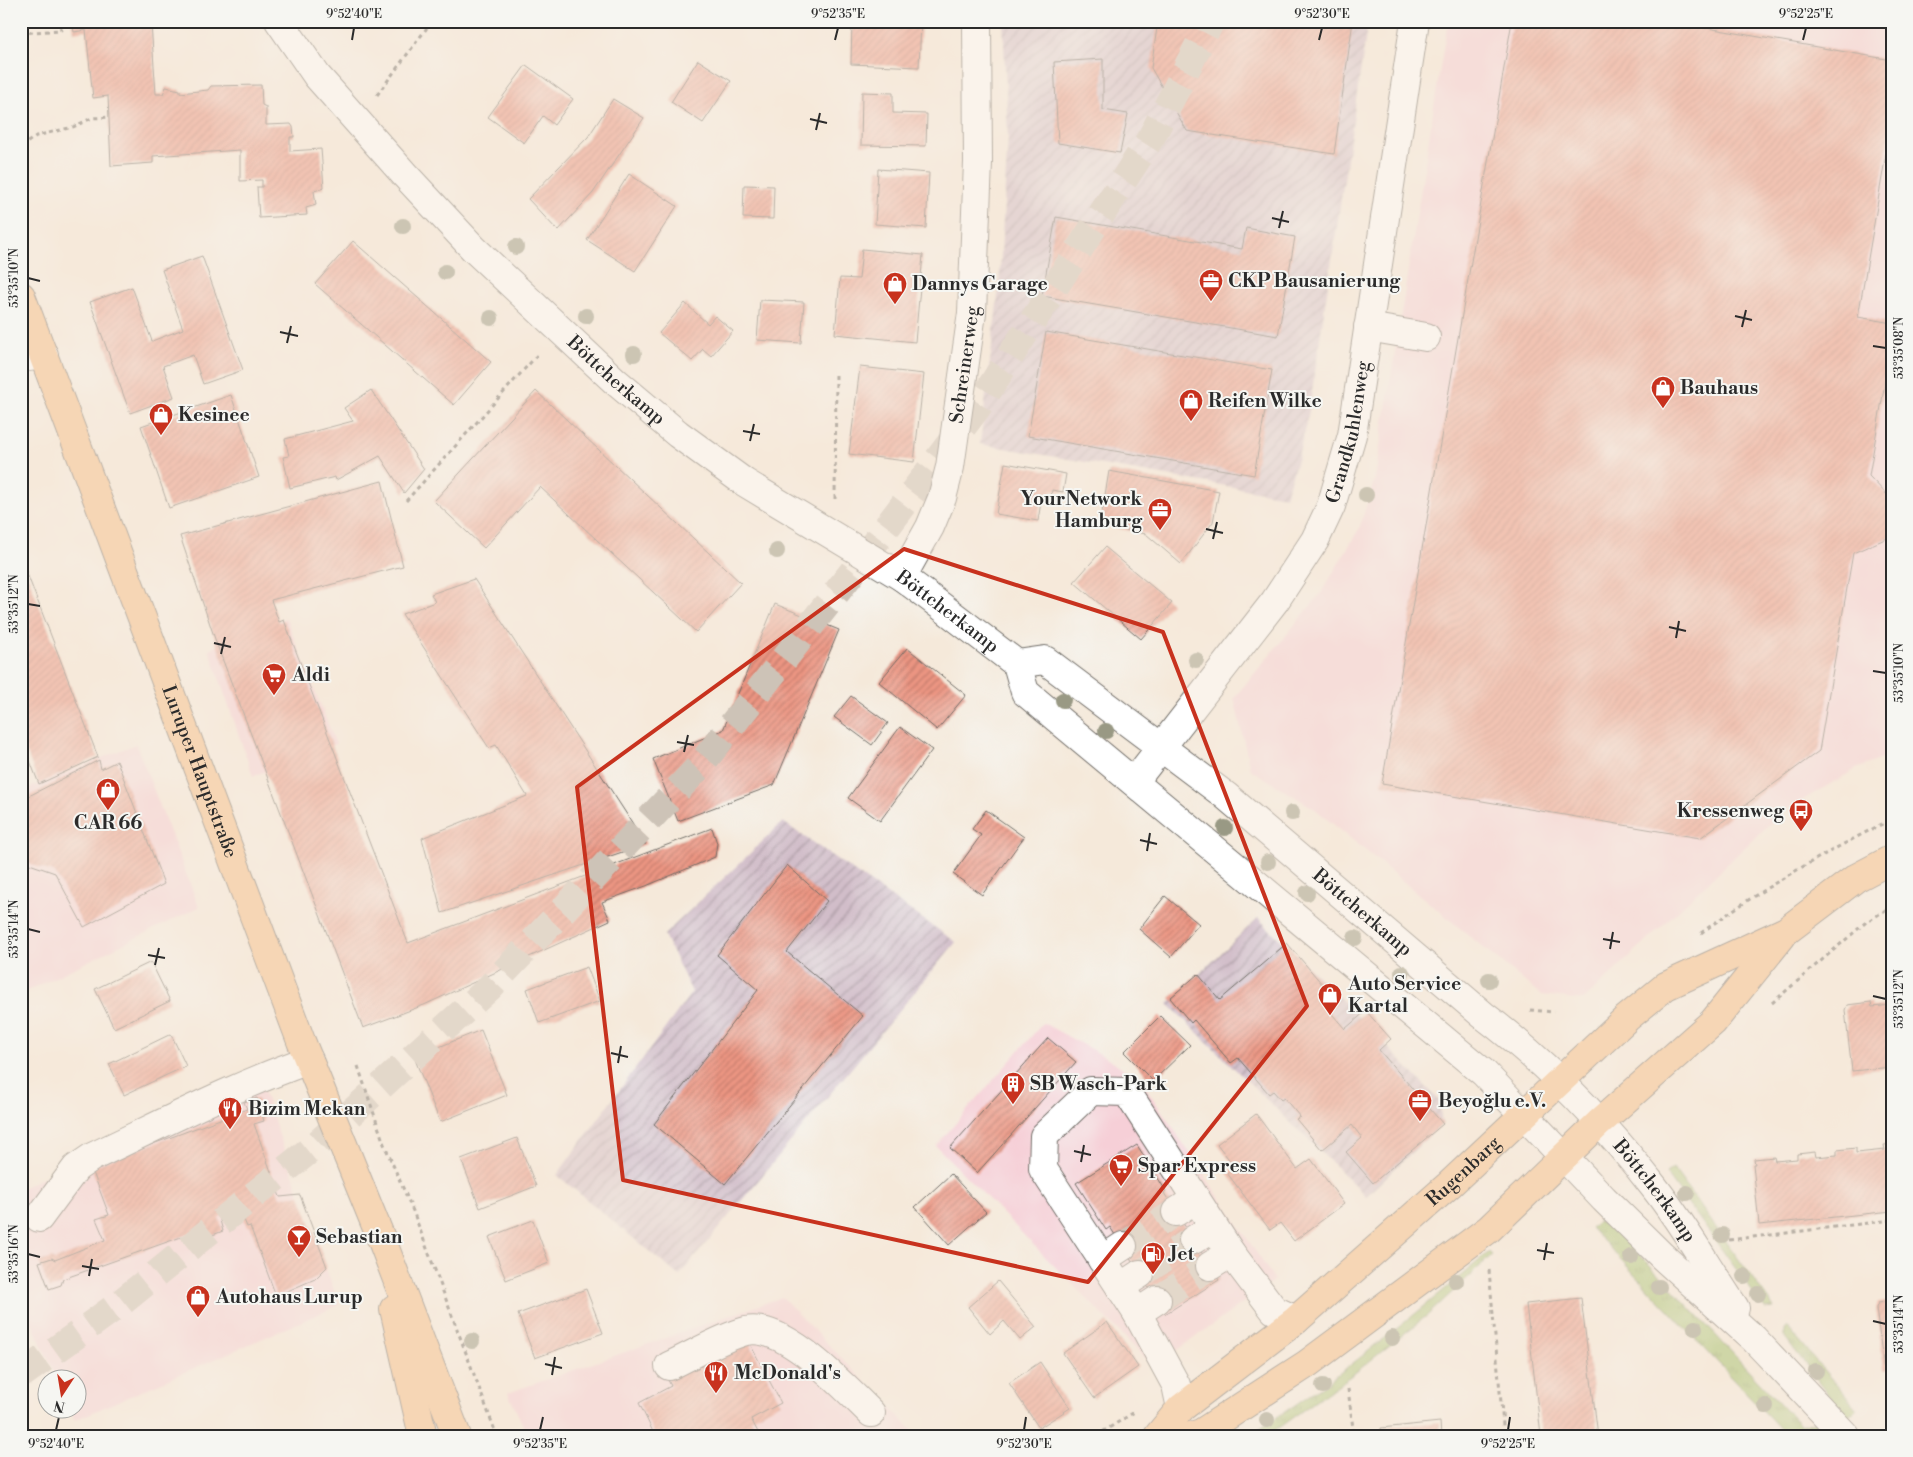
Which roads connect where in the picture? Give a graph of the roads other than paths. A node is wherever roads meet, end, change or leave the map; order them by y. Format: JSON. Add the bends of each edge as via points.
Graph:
{"nodes":[{"id":1,"x":279,"y":21,"type":"edge"},
{"id":2,"x":976,"y":21,"type":"edge"},
{"id":3,"x":1416,"y":21,"type":"edge"},
{"id":4,"x":21,"y":296,"type":"edge"},
{"id":5,"x":1368,"y":328,"type":"junction"},
{"id":6,"x":1426,"y":337,"type":"dead end"},
{"id":7,"x":33,"y":357,"type":"edge"},
{"id":8,"x":902,"y":577,"type":"junction"},
{"id":9,"x":1017,"y":664,"type":"junction"},
{"id":10,"x":1160,"y":747,"type":"junction"},
{"id":11,"x":1134,"y":782,"type":"junction"},
{"id":12,"x":1892,"y":859,"type":"edge"},
{"id":13,"x":1786,"y":931,"type":"junction"},
{"id":14,"x":310,"y":1060,"type":"junction"},
{"id":15,"x":1560,"y":1082,"type":"junction"},
{"id":16,"x":1525,"y":1115,"type":"junction"},
{"id":17,"x":1599,"y":1124,"type":"junction"},
{"id":18,"x":1564,"y":1158,"type":"junction"},
{"id":19,"x":39,"y":1218,"type":"dead end"},
{"id":20,"x":383,"y":1243,"type":"junction"},
{"id":21,"x":1296,"y":1320,"type":"junction"},
{"id":22,"x":1754,"y":1339,"type":"junction"},
{"id":23,"x":669,"y":1366,"type":"dead end"},
{"id":24,"x":1181,"y":1408,"type":"junction"},
{"id":25,"x":871,"y":1413,"type":"dead end"},
{"id":26,"x":423,"y":1436,"type":"edge"},
{"id":27,"x":458,"y":1436,"type":"edge"},
{"id":28,"x":1158,"y":1436,"type":"edge"},
{"id":29,"x":1191,"y":1436,"type":"edge"},
{"id":30,"x":1846,"y":1436,"type":"edge"}],
"edges":[{"from":1,"to":8,"type":"street","name":"Böttcherkamp","via":[[317,76],[474,249],[615,381],[678,434],[744,482]]},
{"from":2,"to":8,"type":"street","name":"Schreinerweg","via":[[978,162],[972,313],[950,467],[942,498]]},
{"from":3,"to":5,"type":"street","name":"Grandkuhlenweg"},
{"from":4,"to":7,"type":"main road","name":"Luruper Hauptstraße"},
{"from":5,"to":6,"type":"street"},
{"from":5,"to":10,"type":"street","name":"Grandkuhlenweg","via":[[1352,435],[1331,506],[1315,540],[1275,601]]},
{"from":7,"to":14,"type":"main road","name":"Luruper Hauptstraße"},
{"from":8,"to":9,"type":"street","name":"Böttcherkamp"},
{"from":9,"to":10,"type":"street","name":"Böttcherkamp","via":[[1045,660]]},
{"from":9,"to":11,"type":"street","name":"Böttcherkamp","via":[[1025,692]]},
{"from":10,"to":11,"type":"street","name":"Grandkuhlenweg"},
{"from":10,"to":15,"type":"street","name":"Böttcherkamp","via":[[1226,796],[1519,1042]]},
{"from":11,"to":16,"type":"street","name":"Böttcherkamp","via":[[1484,1073]]},
{"from":12,"to":13,"type":"main road","name":"Rugenbarg","via":[[1856,878]]},
{"from":13,"to":15,"type":"main road","name":"Rugenbarg","via":[[1666,986]]},
{"from":13,"to":17,"type":"main road","name":"Rugenbarg","via":[[1713,1022]]},
{"from":14,"to":19,"type":"street","via":[[214,1098],[92,1157],[76,1168]]},
{"from":14,"to":20,"type":"main road","name":"Luruper Hauptstraße"},
{"from":15,"to":16,"type":"main road","name":"Rugenbarg"},
{"from":15,"to":17,"type":"street","name":"Böttcherkamp"},
{"from":16,"to":18,"type":"street","name":"Böttcherkamp"},
{"from":16,"to":21,"type":"main road","name":"Rugenbarg"},
{"from":17,"to":18,"type":"main road","name":"Rugenbarg"},
{"from":17,"to":22,"type":"street","name":"Böttcherkamp","via":[[1654,1187]]},
{"from":18,"to":22,"type":"street","name":"Böttcherkamp","via":[[1662,1256]]},
{"from":18,"to":29,"type":"main road","name":"Rugenbarg","via":[[1489,1229],[1307,1364],[1201,1433]]},
{"from":20,"to":26,"type":"main road","name":"Luruper Hauptstraße","via":[[397,1326]]},
{"from":20,"to":27,"type":"main road","name":"Luruper Hauptstraße"},
{"from":21,"to":24,"type":"main road","name":"Rugenbarg"},
{"from":21,"to":24,"type":"street","via":[[1274,1310],[1220,1260],[1186,1205],[1127,1092],[1091,1090],[1044,1136],[1043,1169],[1112,1253],[1147,1307],[1176,1385]]},
{"from":22,"to":30,"type":"street","name":"Böttcherkamp"},
{"from":23,"to":25,"type":"street","via":[[748,1331],[764,1333],[779,1337],[810,1356]]},
{"from":24,"to":28,"type":"main road","name":"Rugenbarg"}]}
